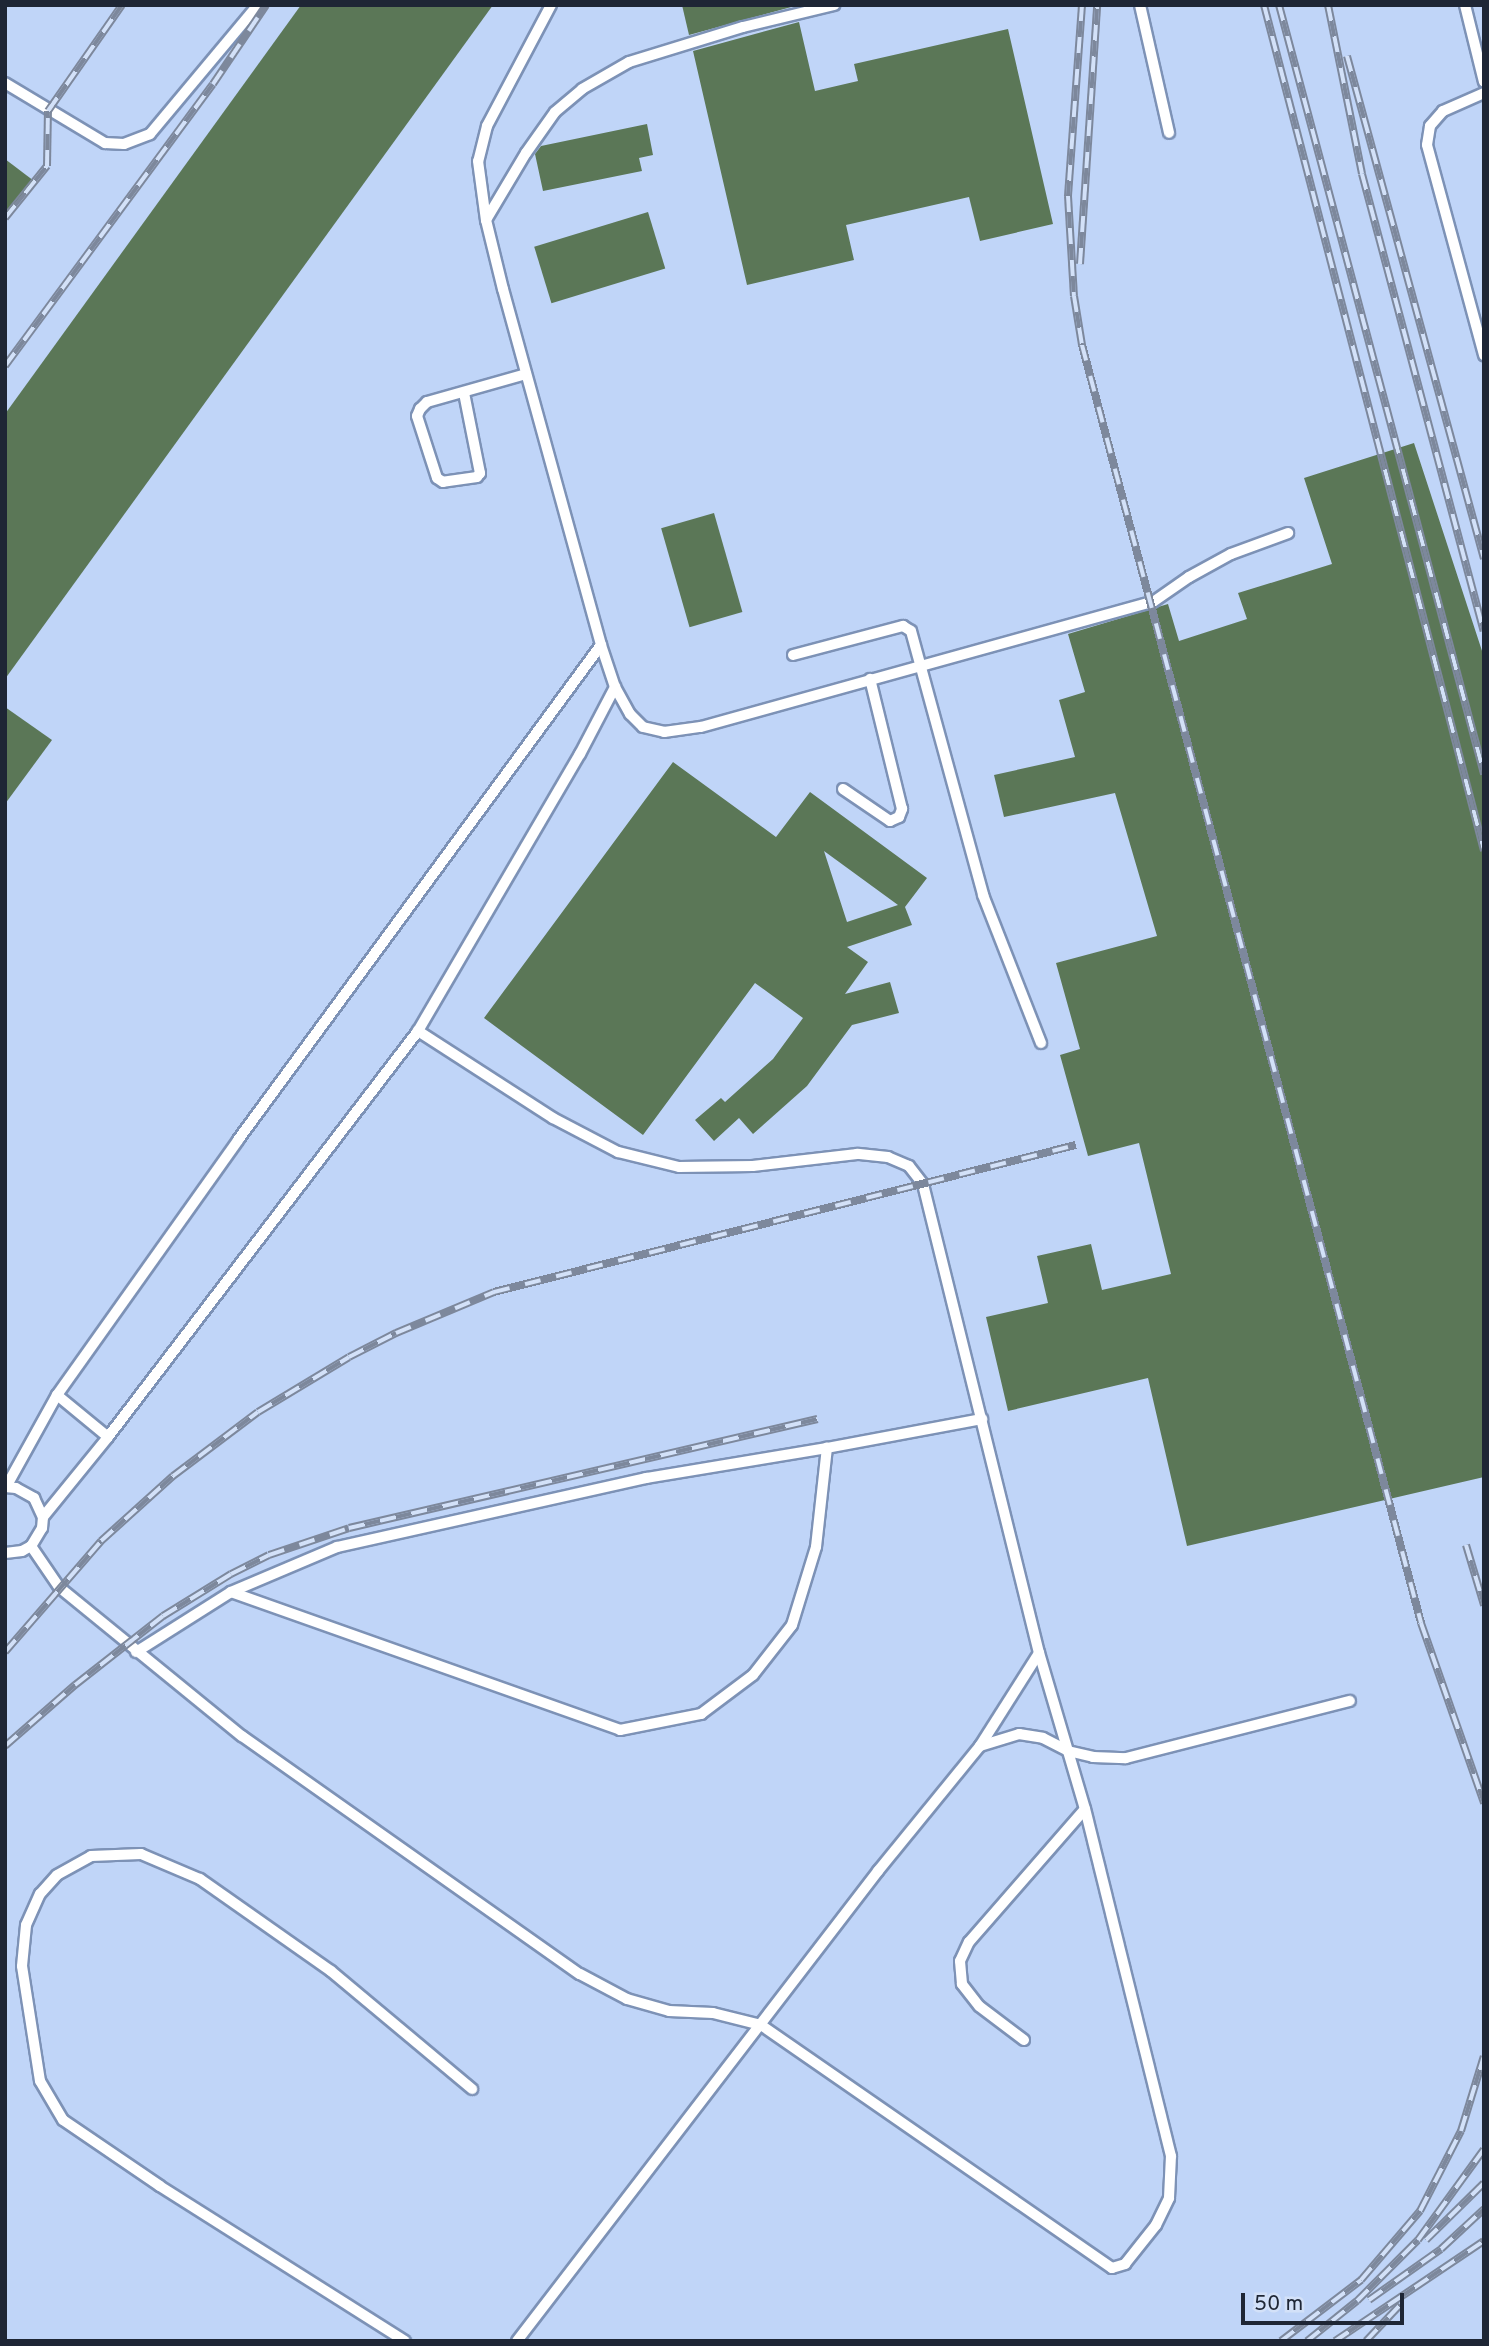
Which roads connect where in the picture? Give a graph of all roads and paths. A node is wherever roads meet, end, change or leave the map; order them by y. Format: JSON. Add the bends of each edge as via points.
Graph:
{"nodes":[{"id":1,"x":258,"y":5,"type":"edge"},
{"id":2,"x":551,"y":5,"type":"edge"},
{"id":3,"x":834,"y":5,"type":"edge"},
{"id":4,"x":1140,"y":5,"type":"edge"},
{"id":5,"x":1465,"y":5,"type":"edge"},
{"id":6,"x":1484,"y":82,"type":"edge"},
{"id":7,"x":5,"y":83,"type":"edge"},
{"id":8,"x":1484,"y":93,"type":"edge"},
{"id":9,"x":1169,"y":133,"type":"dead end"},
{"id":10,"x":486,"y":220,"type":"junction"},
{"id":11,"x":1484,"y":355,"type":"edge"},
{"id":12,"x":526,"y":374,"type":"junction"},
{"id":13,"x":464,"y":393,"type":"junction"},
{"id":14,"x":1288,"y":533,"type":"dead end"},
{"id":15,"x":601,"y":645,"type":"junction"},
{"id":16,"x":793,"y":655,"type":"dead end"},
{"id":17,"x":919,"y":665,"type":"junction"},
{"id":18,"x":870,"y":679,"type":"junction"},
{"id":19,"x":615,"y":687,"type":"junction"},
{"id":20,"x":843,"y":789,"type":"dead end"},
{"id":21,"x":418,"y":1031,"type":"junction"},
{"id":22,"x":1041,"y":1043,"type":"dead end"},
{"id":23,"x":57,"y":1395,"type":"junction"},
{"id":24,"x":982,"y":1419,"type":"junction"},
{"id":25,"x":108,"y":1437,"type":"junction"},
{"id":26,"x":827,"y":1448,"type":"junction"},
{"id":27,"x":6,"y":1487,"type":"edge"},
{"id":28,"x":43,"y":1517,"type":"junction"},
{"id":29,"x":31,"y":1546,"type":"junction"},
{"id":30,"x":7,"y":1557,"type":"edge"},
{"id":31,"x":231,"y":1592,"type":"junction"},
{"id":32,"x":136,"y":1652,"type":"junction"},
{"id":33,"x":1039,"y":1653,"type":"junction"},
{"id":34,"x":1350,"y":1701,"type":"dead end"},
{"id":35,"x":980,"y":1746,"type":"junction"},
{"id":36,"x":1068,"y":1751,"type":"junction"},
{"id":37,"x":1085,"y":1809,"type":"junction"},
{"id":38,"x":761,"y":2025,"type":"junction"},
{"id":39,"x":1024,"y":2040,"type":"dead end"},
{"id":40,"x":472,"y":2089,"type":"dead end"},
{"id":41,"x":405,"y":2341,"type":"edge"},
{"id":42,"x":517,"y":2341,"type":"edge"}],
"edges":[{"from":1,"to":7,"type":"lane","via":[[150,134],[124,144],[105,143]]},
{"from":2,"to":10,"type":"lane","via":[[487,126],[478,161]]},
{"from":3,"to":10,"type":"lane","via":[[629,62],[582,89],[555,112]]},
{"from":4,"to":9,"type":"lane"},
{"from":5,"to":6,"type":"lane"},
{"from":8,"to":11,"type":"lane","via":[[1443,111],[1430,126],[1427,145]]},
{"from":10,"to":12,"type":"lane"},
{"from":12,"to":13,"type":"lane"},
{"from":12,"to":15,"type":"lane"},
{"from":13,"to":13,"type":"lane","via":[[427,402],[417,416],[437,478],[443,482],[480,473]]},
{"from":14,"to":17,"type":"lane","via":[[1231,554],[1153,602]]},
{"from":15,"to":19,"type":"lane"},
{"from":15,"to":23,"type":"lane"},
{"from":16,"to":17,"type":"lane","via":[[903,626],[911,631]]},
{"from":17,"to":18,"type":"lane"},
{"from":17,"to":22,"type":"lane","via":[[983,895]]},
{"from":18,"to":19,"type":"lane","via":[[701,727],[664,732],[643,727]]},
{"from":18,"to":20,"type":"lane","via":[[902,809],[899,817],[890,821]]},
{"from":19,"to":21,"type":"lane"},
{"from":21,"to":24,"type":"lane","via":[[553,1118],[618,1152],[679,1167],[753,1166],[857,1154],[888,1157],[909,1166],[925,1189]]},
{"from":21,"to":25,"type":"lane"},
{"from":23,"to":25,"type":"lane"},
{"from":23,"to":27,"type":"lane"},
{"from":24,"to":26,"type":"lane"},
{"from":24,"to":33,"type":"lane"},
{"from":25,"to":28,"type":"lane"},
{"from":26,"to":31,"type":"lane","via":[[646,1478],[337,1547]]},
{"from":26,"to":31,"type":"lane","via":[[816,1547],[792,1625],[753,1675],[701,1714],[620,1730]]},
{"from":27,"to":28,"type":"lane","via":[[34,1498]]},
{"from":28,"to":29,"type":"lane"},
{"from":29,"to":30,"type":"lane"},
{"from":29,"to":32,"type":"lane","via":[[59,1587]]},
{"from":31,"to":32,"type":"lane"},
{"from":32,"to":38,"type":"lane","via":[[242,1736],[580,1974],[627,1998],[669,2011],[713,2013]]},
{"from":33,"to":35,"type":"lane"},
{"from":33,"to":36,"type":"lane"},
{"from":34,"to":36,"type":"lane","via":[[1125,1758]]},
{"from":35,"to":36,"type":"lane","via":[[1018,1734],[1043,1738]]},
{"from":35,"to":38,"type":"lane"},
{"from":36,"to":37,"type":"lane"},
{"from":37,"to":38,"type":"lane","via":[[1171,2156],[1169,2198],[1156,2225],[1125,2264],[1107,2266]]},
{"from":37,"to":39,"type":"lane","via":[[969,1942],[960,1962],[962,1984],[979,2007]]},
{"from":38,"to":42,"type":"lane"},
{"from":40,"to":41,"type":"lane","via":[[320,1963],[200,1880],[141,1854],[91,1856],[57,1875],[40,1894],[26,1925],[22,1966],[40,2081],[63,2120]]}]}
